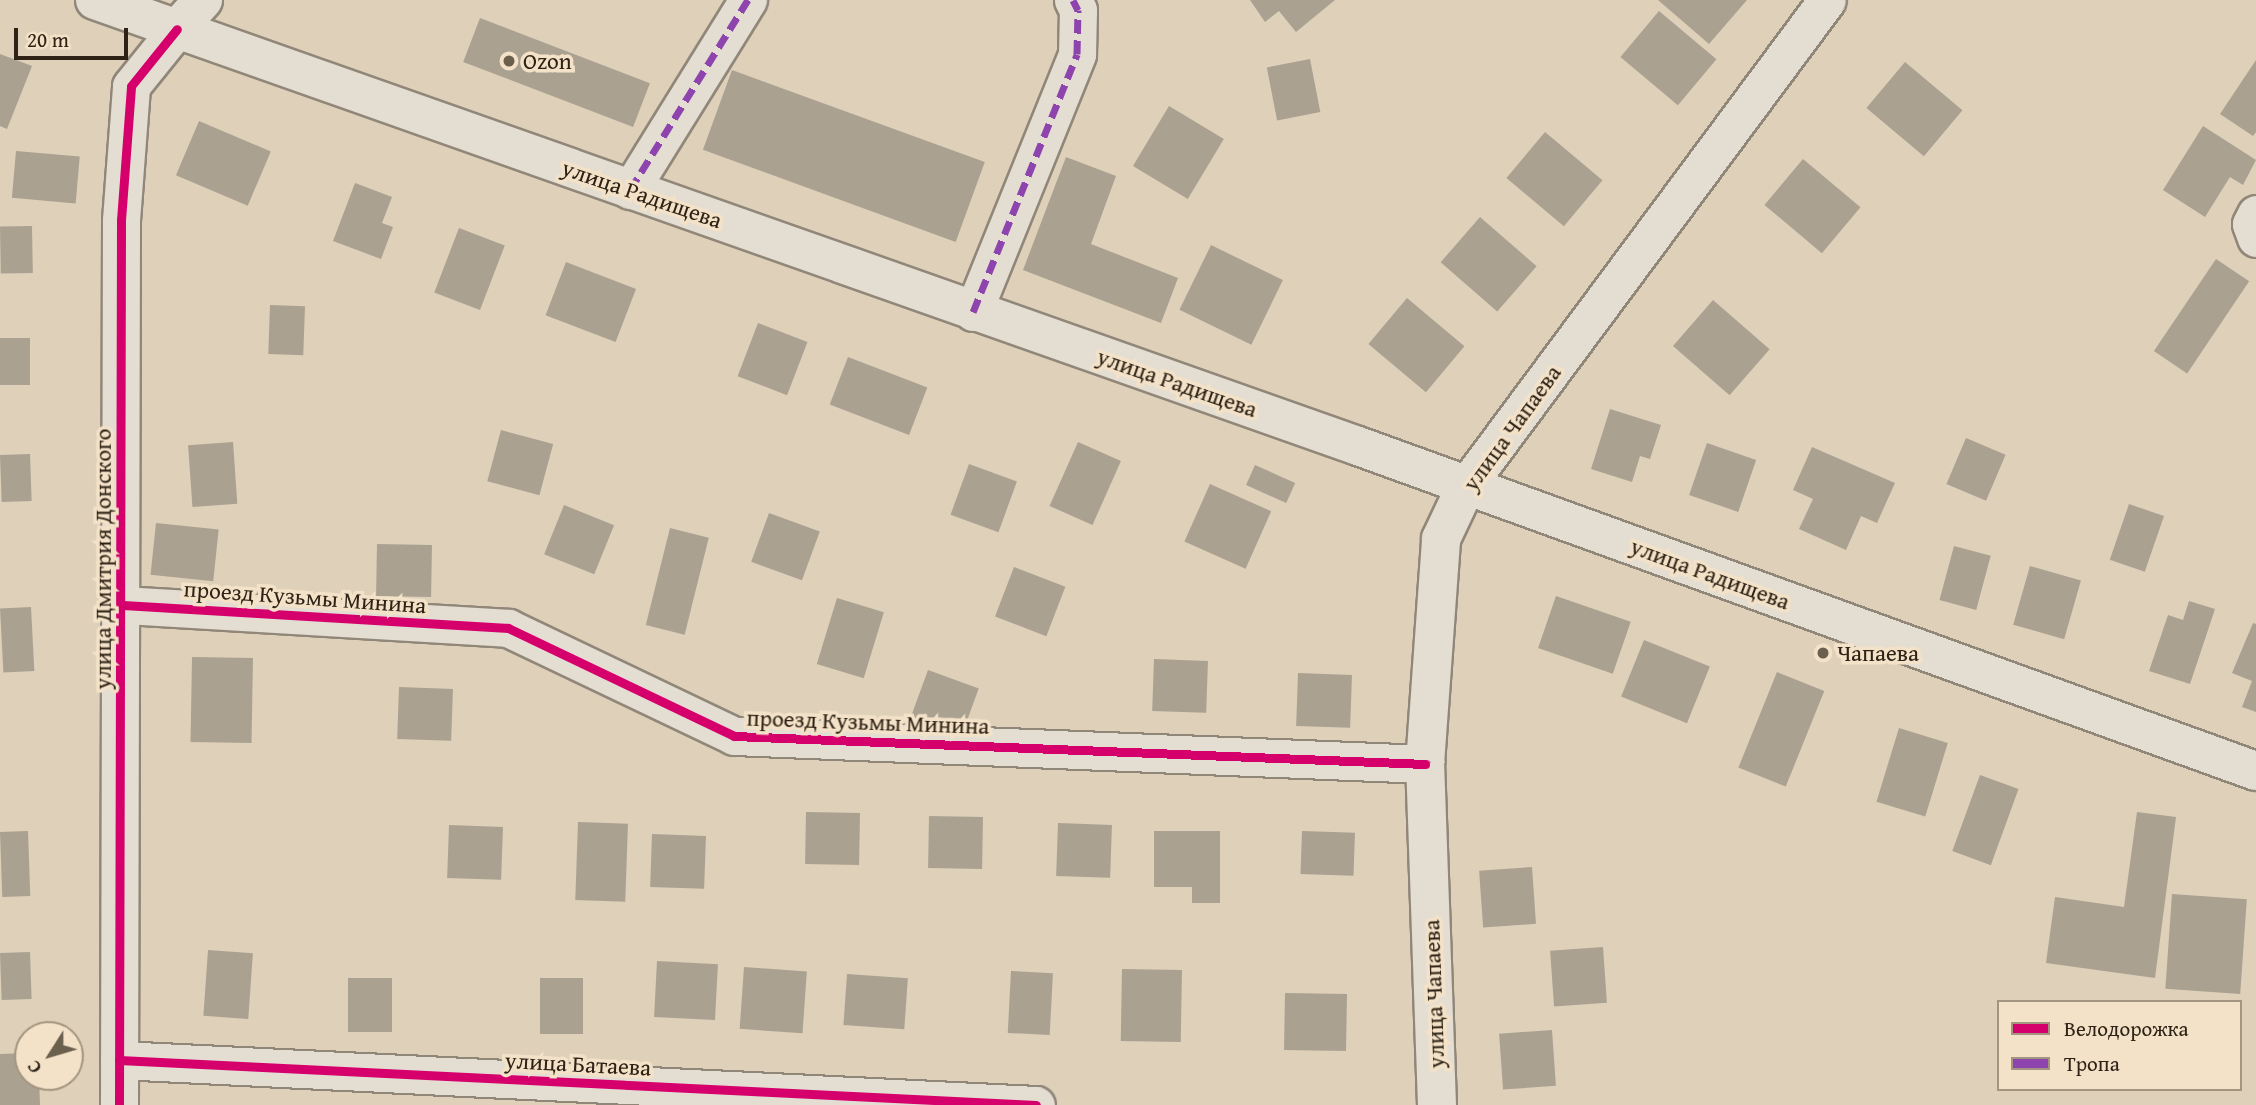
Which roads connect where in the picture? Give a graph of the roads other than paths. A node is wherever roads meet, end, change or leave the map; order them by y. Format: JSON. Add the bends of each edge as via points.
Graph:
{"nodes":[{"id":1,"x":96,"y":0,"type":"edge"},
{"id":2,"x":203,"y":0,"type":"edge"},
{"id":3,"x":748,"y":0,"type":"edge"},
{"id":4,"x":1073,"y":0,"type":"edge"},
{"id":5,"x":1820,"y":3,"type":"edge"},
{"id":6,"x":177,"y":29,"type":"junction"},
{"id":7,"x":630,"y":190,"type":"junction"},
{"id":8,"x":2256,"y":214,"type":"edge"},
{"id":9,"x":2256,"y":238,"type":"edge"},
{"id":10,"x":973,"y":312,"type":"junction"},
{"id":11,"x":1466,"y":486,"type":"junction"},
{"id":12,"x":123,"y":605,"type":"junction"},
{"id":13,"x":1425,"y":765,"type":"junction"},
{"id":14,"x":2256,"y":772,"type":"edge"},
{"id":15,"x":119,"y":1060,"type":"junction"},
{"id":16,"x":119,"y":1105,"type":"edge"},
{"id":17,"x":1036,"y":1105,"type":"edge"},
{"id":18,"x":1437,"y":1105,"type":"edge"}],
"edges":[{"from":1,"to":6,"type":"main road","name":"улица Радищева"},
{"from":2,"to":6,"type":"main road","name":"улица Дмитрия Донского"},
{"from":3,"to":7,"type":"street"},
{"from":4,"to":10,"type":"street","via":[[1077,54]]},
{"from":5,"to":11,"type":"street","name":"улица Чапаева"},
{"from":6,"to":7,"type":"main road","name":"улица Радищева"},
{"from":6,"to":12,"type":"street","name":"улица Дмитрия Донского","via":[[131,86],[121,220]]},
{"from":7,"to":10,"type":"main road","name":"улица Радищева"},
{"from":8,"to":9,"type":"street","via":[[2251,224]]},
{"from":10,"to":11,"type":"main road","name":"улица Радищева"},
{"from":11,"to":13,"type":"main road","name":"улица Чапаева","via":[[1441,539]]},
{"from":11,"to":14,"type":"main road","name":"улица Радищева"},
{"from":12,"to":13,"type":"street","name":"проезд Кузьмы Минина","via":[[508,628],[734,736]]},
{"from":12,"to":15,"type":"street","name":"улица Дмитрия Донского"},
{"from":13,"to":18,"type":"main road","name":"улица Чапаева"},
{"from":15,"to":16,"type":"street","name":"улица Дмитрия Донского"},
{"from":15,"to":17,"type":"street","name":"улица Батаева"}]}
